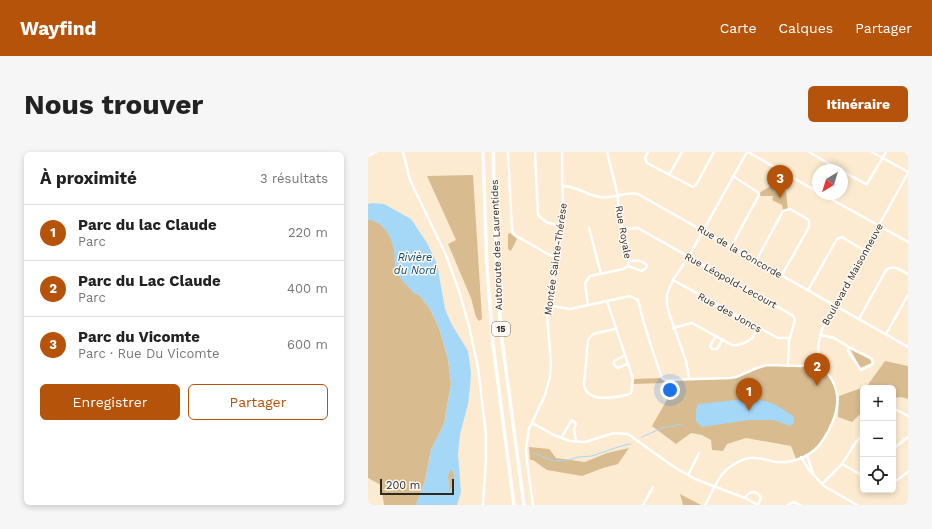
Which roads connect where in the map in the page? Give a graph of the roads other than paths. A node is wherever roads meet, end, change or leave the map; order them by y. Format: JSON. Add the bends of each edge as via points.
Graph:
{"nodes":[{"id":1,"x":376,"y":152,"type":"edge"},
{"id":2,"x":403,"y":152,"type":"edge"},
{"id":3,"x":483,"y":152,"type":"edge"},
{"id":4,"x":493,"y":152,"type":"edge"},
{"id":5,"x":508,"y":152,"type":"edge"},
{"id":6,"x":535,"y":152,"type":"edge"},
{"id":7,"x":562,"y":152,"type":"edge"},
{"id":8,"x":607,"y":152,"type":"edge"},
{"id":9,"x":648,"y":152,"type":"edge"},
{"id":10,"x":682,"y":152,"type":"edge"},
{"id":11,"x":714,"y":152,"type":"edge"},
{"id":12,"x":747,"y":152,"type":"edge"},
{"id":13,"x":809,"y":152,"type":"edge"},
{"id":14,"x":872,"y":152,"type":"edge"},
{"id":15,"x":886,"y":152,"type":"edge"},
{"id":16,"x":368,"y":156,"type":"edge"},
{"id":17,"x":883,"y":158,"type":"junction"},
{"id":18,"x":830,"y":164,"type":"edge"},
{"id":19,"x":908,"y":173,"type":"edge"},
{"id":20,"x":848,"y":174,"type":"edge"},
{"id":21,"x":669,"y":175,"type":"junction"},
{"id":22,"x":733,"y":176,"type":"junction"},
{"id":23,"x":564,"y":186,"type":"junction"},
{"id":24,"x":812,"y":189,"type":"edge"},
{"id":25,"x":618,"y":196,"type":"junction"},
{"id":26,"x":833,"y":200,"type":"edge"},
{"id":27,"x":879,"y":226,"type":"junction"},
{"id":28,"x":562,"y":227,"type":"junction"},
{"id":29,"x":589,"y":228,"type":"dead end"},
{"id":30,"x":622,"y":229,"type":"junction"},
{"id":31,"x":703,"y":230,"type":"junction"},
{"id":32,"x":908,"y":242,"type":"edge"},
{"id":33,"x":731,"y":247,"type":"junction"},
{"id":34,"x":865,"y":251,"type":"junction"},
{"id":35,"x":556,"y":256,"type":"junction"},
{"id":36,"x":689,"y":256,"type":"junction"},
{"id":37,"x":629,"y":261,"type":"junction"},
{"id":38,"x":756,"y":261,"type":"junction"},
{"id":39,"x":628,"y":266,"type":"junction"},
{"id":40,"x":601,"y":274,"type":"junction"},
{"id":41,"x":908,"y":274,"type":"edge"},
{"id":42,"x":782,"y":275,"type":"junction"},
{"id":43,"x":673,"y":280,"type":"junction"},
{"id":44,"x":808,"y":290,"type":"junction"},
{"id":45,"x":908,"y":295,"type":"edge"},
{"id":46,"x":607,"y":301,"type":"junction"},
{"id":47,"x":547,"y":305,"type":"junction"},
{"id":48,"x":588,"y":305,"type":"junction"},
{"id":49,"x":834,"y":305,"type":"junction"},
{"id":50,"x":859,"y":319,"type":"junction"},
{"id":51,"x":758,"y":327,"type":"junction"},
{"id":52,"x":673,"y":328,"type":"junction"},
{"id":53,"x":615,"y":329,"type":"junction"},
{"id":54,"x":886,"y":334,"type":"junction"},
{"id":55,"x":821,"y":335,"type":"junction"},
{"id":56,"x":716,"y":336,"type":"junction"},
{"id":57,"x":789,"y":338,"type":"junction"},
{"id":58,"x":723,"y":340,"type":"junction"},
{"id":59,"x":849,"y":347,"type":"junction"},
{"id":60,"x":908,"y":347,"type":"edge"},
{"id":61,"x":624,"y":356,"type":"junction"},
{"id":62,"x":820,"y":362,"type":"junction"},
{"id":63,"x":627,"y":364,"type":"junction"},
{"id":64,"x":788,"y":366,"type":"junction"},
{"id":65,"x":689,"y":378,"type":"junction"},
{"id":66,"x":896,"y":410,"type":"edge"},
{"id":67,"x":908,"y":416,"type":"edge"},
{"id":68,"x":532,"y":423,"type":"junction"},
{"id":69,"x":908,"y":437,"type":"edge"},
{"id":70,"x":561,"y":438,"type":"junction"},
{"id":71,"x":860,"y":438,"type":"edge"},
{"id":72,"x":576,"y":441,"type":"junction"},
{"id":73,"x":896,"y":447,"type":"edge"},
{"id":74,"x":699,"y":453,"type":"dead end"},
{"id":75,"x":807,"y":455,"type":"junction"},
{"id":76,"x":802,"y":457,"type":"junction"},
{"id":77,"x":842,"y":464,"type":"junction"},
{"id":78,"x":908,"y":472,"type":"edge"},
{"id":79,"x":814,"y":474,"type":"junction"},
{"id":80,"x":860,"y":474,"type":"edge"},
{"id":81,"x":688,"y":475,"type":"junction"},
{"id":82,"x":896,"y":482,"type":"edge"},
{"id":83,"x":822,"y":484,"type":"junction"},
{"id":84,"x":653,"y":487,"type":"dead end"},
{"id":85,"x":715,"y":488,"type":"junction"},
{"id":86,"x":745,"y":498,"type":"junction"},
{"id":87,"x":483,"y":505,"type":"edge"},
{"id":88,"x":514,"y":505,"type":"edge"},
{"id":89,"x":524,"y":505,"type":"edge"},
{"id":90,"x":533,"y":505,"type":"edge"},
{"id":91,"x":643,"y":505,"type":"edge"},
{"id":92,"x":705,"y":505,"type":"edge"},
{"id":93,"x":758,"y":505,"type":"edge"},
{"id":94,"x":788,"y":505,"type":"edge"},
{"id":95,"x":800,"y":505,"type":"edge"},
{"id":96,"x":857,"y":505,"type":"edge"}],
"edges":[{"from":1,"to":16,"type":"street"},
{"from":2,"to":87,"type":"street","via":[[410,180],[446,255],[469,326],[478,368],[486,431]]},
{"from":3,"to":88,"type":"highway","name":"Autoroute des Laurentides","number":"15","via":[[493,344]]},
{"from":4,"to":89,"type":"highway","name":"Autoroute des Laurentides","number":"15","via":[[502,340]]},
{"from":5,"to":35,"type":"street","via":[[512,231],[546,253]]},
{"from":6,"to":28,"type":"street","via":[[538,215],[546,222]]},
{"from":7,"to":23,"type":"street","name":"Montée Sainte-Thérèse"},
{"from":8,"to":25,"type":"street","name":"Rue Royale"},
{"from":9,"to":21,"type":"street","via":[[645,158],[647,163]]},
{"from":10,"to":21,"type":"street"},
{"from":11,"to":21,"type":"street","via":[[693,187]]},
{"from":12,"to":22,"type":"street"},
{"from":12,"to":24,"type":"street"},
{"from":13,"to":18,"type":"street"},
{"from":14,"to":17,"type":"street"},
{"from":15,"to":17,"type":"street"},
{"from":17,"to":19,"type":"street"},
{"from":17,"to":20,"type":"street","via":[[868,184]]},
{"from":19,"to":27,"type":"street","name":"Boulevard Maisonneuve"},
{"from":22,"to":31,"type":"street"},
{"from":22,"to":33,"type":"street","via":[[760,195]]},
{"from":23,"to":25,"type":"street","name":"Rue de la Concorde","via":[[599,197]]},
{"from":23,"to":28,"type":"street","name":"Montée Sainte-Thérèse"},
{"from":25,"to":30,"type":"street","name":"Rue Royale","via":[[618,213]]},
{"from":25,"to":31,"type":"street","name":"Rue de la Concorde","via":[[638,194]]},
{"from":26,"to":27,"type":"street"},
{"from":27,"to":32,"type":"street"},
{"from":27,"to":34,"type":"street","name":"Boulevard Maisonneuve"},
{"from":28,"to":35,"type":"street","name":"Montée Sainte-Thérèse"},
{"from":29,"to":40,"type":"street"},
{"from":30,"to":36,"type":"street","name":"Rue Léopold-Lecourt","via":[[638,228]]},
{"from":30,"to":37,"type":"street","name":"Rue Royale"},
{"from":31,"to":33,"type":"street","name":"Rue de la Concorde"},
{"from":31,"to":36,"type":"street"},
{"from":33,"to":38,"type":"street","name":"Rue de la Concorde"},
{"from":34,"to":44,"type":"street","via":[[842,238],[838,239]]},
{"from":34,"to":49,"type":"street","name":"Boulevard Maisonneuve"},
{"from":35,"to":47,"type":"street","name":"Montée Sainte-Thérèse"},
{"from":36,"to":43,"type":"street"},
{"from":36,"to":57,"type":"street","name":"Rue Léopold-Lecourt","via":[[792,315],[794,320]]},
{"from":37,"to":39,"type":"street","name":"Rue Royale"},
{"from":37,"to":39,"type":"street","via":[[637,260],[644,263],[646,268],[642,271]]},
{"from":38,"to":42,"type":"street","name":"Rue de la Concorde"},
{"from":38,"to":42,"type":"street","via":[[783,211],[790,209],[809,220],[809,227]]},
{"from":39,"to":40,"type":"street","name":"Rue Royale"},
{"from":40,"to":48,"type":"street","name":"Rue Royale","via":[[590,276],[585,283]]},
{"from":41,"to":50,"type":"street","via":[[895,267],[886,270]]},
{"from":42,"to":44,"type":"street","name":"Rue de la Concorde"},
{"from":43,"to":51,"type":"street","name":"Rue des Joncs"},
{"from":43,"to":52,"type":"street","via":[[667,300]]},
{"from":44,"to":49,"type":"street","name":"Rue de la Concorde"},
{"from":45,"to":54,"type":"street"},
{"from":46,"to":48,"type":"street"},
{"from":46,"to":53,"type":"street"},
{"from":46,"to":65,"type":"street","via":[[630,296],[638,300],[662,378]]},
{"from":47,"to":48,"type":"street","via":[[570,309]]},
{"from":47,"to":68,"type":"street","name":"Montée Sainte-Thérèse","via":[[550,377]]},
{"from":49,"to":50,"type":"street","name":"Rue de la Concorde"},
{"from":49,"to":55,"type":"street","name":"Boulevard Maisonneuve"},
{"from":50,"to":54,"type":"street","name":"Rue de la Concorde"},
{"from":51,"to":57,"type":"street","name":"Rue des Joncs","via":[[778,338]]},
{"from":51,"to":58,"type":"street","via":[[748,341],[732,345]]},
{"from":52,"to":56,"type":"street","via":[[692,323]]},
{"from":52,"to":65,"type":"street","via":[[684,353]]},
{"from":53,"to":61,"type":"street"},
{"from":53,"to":63,"type":"street","via":[[593,334],[588,340],[585,390],[598,398],[631,393],[633,379]]},
{"from":54,"to":60,"type":"street","name":"Rue de la Concorde"},
{"from":55,"to":59,"type":"street","via":[[834,338]]},
{"from":55,"to":62,"type":"street","name":"Boulevard Maisonneuve"},
{"from":56,"to":58,"type":"street"},
{"from":56,"to":58,"type":"street","via":[[710,346],[712,349],[717,349]]},
{"from":57,"to":64,"type":"street","name":"Rue Léopold-Lecourt"},
{"from":59,"to":59,"type":"street","via":[[848,351],[860,370],[873,364],[872,359]]},
{"from":61,"to":63,"type":"street"},
{"from":61,"to":63,"type":"street","via":[[614,361],[614,364],[618,368]]},
{"from":62,"to":64,"type":"street"},
{"from":62,"to":75,"type":"street","via":[[835,386],[836,410],[822,442]]},
{"from":64,"to":65,"type":"street","via":[[767,365],[730,378]]},
{"from":66,"to":67,"type":"street"},
{"from":68,"to":70,"type":"street"},
{"from":68,"to":90,"type":"street","name":"Montée Sainte-Thérèse","via":[[526,451]]},
{"from":69,"to":73,"type":"street"},
{"from":70,"to":72,"type":"street"},
{"from":70,"to":72,"type":"street","via":[[572,420],[576,424]]},
{"from":71,"to":77,"type":"street"},
{"from":72,"to":81,"type":"street","via":[[592,440],[614,433],[628,434]]},
{"from":74,"to":81,"type":"street"},
{"from":75,"to":76,"type":"street"},
{"from":75,"to":79,"type":"street"},
{"from":76,"to":79,"type":"street"},
{"from":76,"to":85,"type":"street","via":[[782,462],[746,459],[728,468]]},
{"from":77,"to":80,"type":"street"},
{"from":77,"to":83,"type":"street"},
{"from":78,"to":82,"type":"street"},
{"from":79,"to":83,"type":"street"},
{"from":81,"to":85,"type":"street"},
{"from":83,"to":96,"type":"street"},
{"from":84,"to":91,"type":"street"},
{"from":85,"to":86,"type":"street"},
{"from":85,"to":92,"type":"street"},
{"from":86,"to":93,"type":"street"},
{"from":86,"to":93,"type":"street","via":[[750,492],[757,493],[761,498]]},
{"from":94,"to":95,"type":"street","via":[[793,502]]}]}
